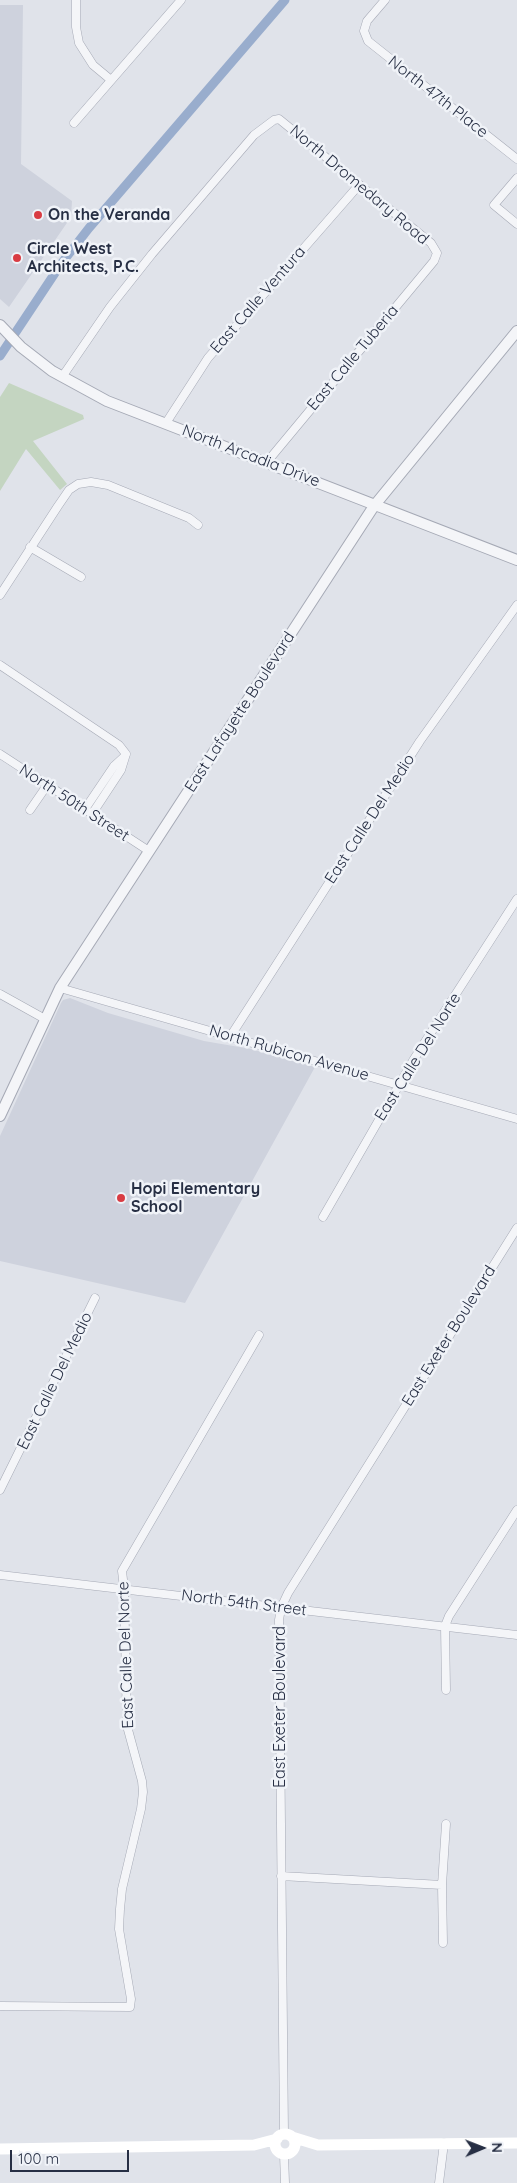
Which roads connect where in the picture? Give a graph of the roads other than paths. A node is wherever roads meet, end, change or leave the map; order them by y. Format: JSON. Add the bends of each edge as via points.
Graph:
{"nodes":[{"id":1,"x":76,"y":0,"type":"edge"},
{"id":2,"x":181,"y":0,"type":"edge"},
{"id":3,"x":385,"y":0,"type":"edge"},
{"id":4,"x":111,"y":80,"type":"junction"},
{"id":5,"x":74,"y":123,"type":"dead end"},
{"id":6,"x":517,"y":159,"type":"edge"},
{"id":7,"x":517,"y":178,"type":"edge"},
{"id":8,"x":359,"y":185,"type":"junction"},
{"id":9,"x":517,"y":224,"type":"edge"},
{"id":10,"x":437,"y":253,"type":"joint"},
{"id":11,"x":2,"y":327,"type":"edge"},
{"id":12,"x":517,"y":331,"type":"edge"},
{"id":13,"x":62,"y":377,"type":"junction"},
{"id":14,"x":166,"y":423,"type":"junction"},
{"id":15,"x":267,"y":462,"type":"junction"},
{"id":16,"x":374,"y":506,"type":"junction"},
{"id":17,"x":198,"y":525,"type":"dead end"},
{"id":18,"x":30,"y":547,"type":"junction"},
{"id":19,"x":517,"y":560,"type":"edge"},
{"id":20,"x":81,"y":577,"type":"dead end"},
{"id":21,"x":0,"y":595,"type":"edge"},
{"id":22,"x":517,"y":605,"type":"edge"},
{"id":23,"x":0,"y":665,"type":"edge"},
{"id":24,"x":0,"y":754,"type":"edge"},
{"id":25,"x":126,"y":754,"type":"junction"},
{"id":26,"x":48,"y":784,"type":"junction"},
{"id":27,"x":102,"y":784,"type":"junction"},
{"id":28,"x":109,"y":788,"type":"junction"},
{"id":29,"x":85,"y":809,"type":"junction"},
{"id":30,"x":30,"y":810,"type":"dead end"},
{"id":31,"x":92,"y":814,"type":"junction"},
{"id":32,"x":149,"y":851,"type":"junction"},
{"id":33,"x":517,"y":899,"type":"edge"},
{"id":34,"x":60,"y":988,"type":"junction"},
{"id":35,"x":0,"y":994,"type":"edge"},
{"id":36,"x":45,"y":1019,"type":"junction"},
{"id":37,"x":230,"y":1037,"type":"junction"},
{"id":38,"x":399,"y":1084,"type":"junction"},
{"id":39,"x":0,"y":1116,"type":"edge"},
{"id":40,"x":517,"y":1119,"type":"edge"},
{"id":41,"x":323,"y":1217,"type":"dead end"},
{"id":42,"x":517,"y":1228,"type":"edge"},
{"id":43,"x":95,"y":1298,"type":"dead end"},
{"id":44,"x":259,"y":1334,"type":"dead end"},
{"id":45,"x":0,"y":1490,"type":"edge"},
{"id":46,"x":517,"y":1510,"type":"edge"},
{"id":47,"x":0,"y":1575,"type":"edge"},
{"id":48,"x":124,"y":1588,"type":"junction"},
{"id":49,"x":281,"y":1608,"type":"junction"},
{"id":50,"x":445,"y":1626,"type":"junction"},
{"id":51,"x":517,"y":1634,"type":"edge"},
{"id":52,"x":446,"y":1690,"type":"dead end"},
{"id":53,"x":446,"y":1824,"type":"dead end"},
{"id":54,"x":281,"y":1876,"type":"junction"},
{"id":55,"x":442,"y":1884,"type":"junction"},
{"id":56,"x":443,"y":1943,"type":"dead end"},
{"id":57,"x":0,"y":2006,"type":"edge"},
{"id":58,"x":284,"y":2137,"type":"junction"},
{"id":59,"x":517,"y":2142,"type":"edge"},
{"id":60,"x":444,"y":2143,"type":"junction"},
{"id":61,"x":318,"y":2144,"type":"junction"},
{"id":62,"x":254,"y":2145,"type":"junction"},
{"id":63,"x":0,"y":2149,"type":"edge"},
{"id":64,"x":284,"y":2152,"type":"junction"},
{"id":65,"x":285,"y":2183,"type":"edge"},
{"id":66,"x":439,"y":2183,"type":"edge"}],
"edges":[{"from":1,"to":4,"type":"street","via":[[79,43],[86,56]]},
{"from":2,"to":4,"type":"street"},
{"from":3,"to":6,"type":"street","name":"North 47th Place","via":[[367,22],[364,31],[368,41]]},
{"from":4,"to":5,"type":"street"},
{"from":7,"to":9,"type":"street","via":[[494,205]]},
{"from":8,"to":10,"type":"street","name":"North Dromedary Road","via":[[431,243]]},
{"from":8,"to":13,"type":"street","name":"North Dromedary Road","via":[[279,119],[274,120],[254,135],[152,254]]},
{"from":8,"to":14,"type":"street","name":"East Calle Ventura","via":[[208,358]]},
{"from":10,"to":15,"type":"street","name":"East Calle Tuberia","via":[[434,261]]},
{"from":11,"to":13,"type":"street","name":"North Arcadia Drive","via":[[18,344]]},
{"from":12,"to":16,"type":"street","name":"East Lafayette Boulevard"},
{"from":13,"to":14,"type":"street","name":"North Arcadia Drive","via":[[107,401]]},
{"from":14,"to":15,"type":"street","name":"North Arcadia Drive"},
{"from":15,"to":16,"type":"street","name":"North Arcadia Drive"},
{"from":16,"to":19,"type":"street","name":"North Arcadia Drive"},
{"from":16,"to":32,"type":"street","name":"East Lafayette Boulevard"},
{"from":17,"to":18,"type":"street","via":[[189,518],[108,485],[91,482],[78,484],[70,490]]},
{"from":18,"to":20,"type":"street"},
{"from":18,"to":21,"type":"street"},
{"from":22,"to":37,"type":"street","name":"East Calle Del Medio","via":[[420,741]]},
{"from":23,"to":25,"type":"street","via":[[88,722]]},
{"from":24,"to":26,"type":"street","name":"North 50th Street"},
{"from":25,"to":27,"type":"street"},
{"from":25,"to":28,"type":"street","via":[[121,770]]},
{"from":26,"to":29,"type":"street","name":"North 50th Street"},
{"from":26,"to":30,"type":"street"},
{"from":27,"to":28,"type":"street"},
{"from":27,"to":29,"type":"street"},
{"from":28,"to":31,"type":"street"},
{"from":29,"to":31,"type":"street","name":"North 50th Street"},
{"from":31,"to":32,"type":"street","name":"North 50th Street"},
{"from":32,"to":34,"type":"street","name":"East Lafayette Boulevard"},
{"from":33,"to":38,"type":"street","name":"East Calle Del Norte"},
{"from":34,"to":36,"type":"street","name":"East Lafayette Boulevard"},
{"from":34,"to":37,"type":"street","name":"North Rubicon Avenue"},
{"from":35,"to":36,"type":"street"},
{"from":36,"to":39,"type":"street","name":"East Lafayette Boulevard"},
{"from":37,"to":38,"type":"street","name":"North Rubicon Avenue"},
{"from":38,"to":40,"type":"street","name":"North Rubicon Avenue"},
{"from":38,"to":41,"type":"street","name":"East Calle Del Norte"},
{"from":42,"to":49,"type":"street","name":"East Exeter Boulevard"},
{"from":43,"to":45,"type":"street","name":"East Calle Del Medio"},
{"from":44,"to":48,"type":"street","name":"East Calle Del Norte","via":[[122,1571]]},
{"from":46,"to":50,"type":"street"},
{"from":47,"to":48,"type":"street","name":"North 54th Street"},
{"from":48,"to":49,"type":"street","name":"North 54th Street"},
{"from":48,"to":57,"type":"street","name":"East Calle Del Norte","via":[[127,1726],[143,1792],[120,1909],[119,1930],[130,2007]]},
{"from":49,"to":50,"type":"street","name":"North 54th Street"},
{"from":49,"to":54,"type":"street","name":"East Exeter Boulevard"},
{"from":50,"to":51,"type":"street","name":"North 54th Street"},
{"from":50,"to":52,"type":"street"},
{"from":53,"to":55,"type":"street"},
{"from":54,"to":55,"type":"street"},
{"from":54,"to":58,"type":"street","name":"East Exeter Boulevard"},
{"from":55,"to":56,"type":"street"},
{"from":58,"to":61,"type":"main road"},
{"from":58,"to":62,"type":"main road"},
{"from":58,"to":64,"type":"main road","via":[[275,2145]]},
{"from":58,"to":64,"type":"main road","via":[[295,2143]]},
{"from":59,"to":60,"type":"main road"},
{"from":60,"to":61,"type":"main road"},
{"from":60,"to":66,"type":"street"},
{"from":61,"to":64,"type":"main road"},
{"from":62,"to":63,"type":"main road"},
{"from":62,"to":64,"type":"main road"},
{"from":64,"to":65,"type":"street"}]}
